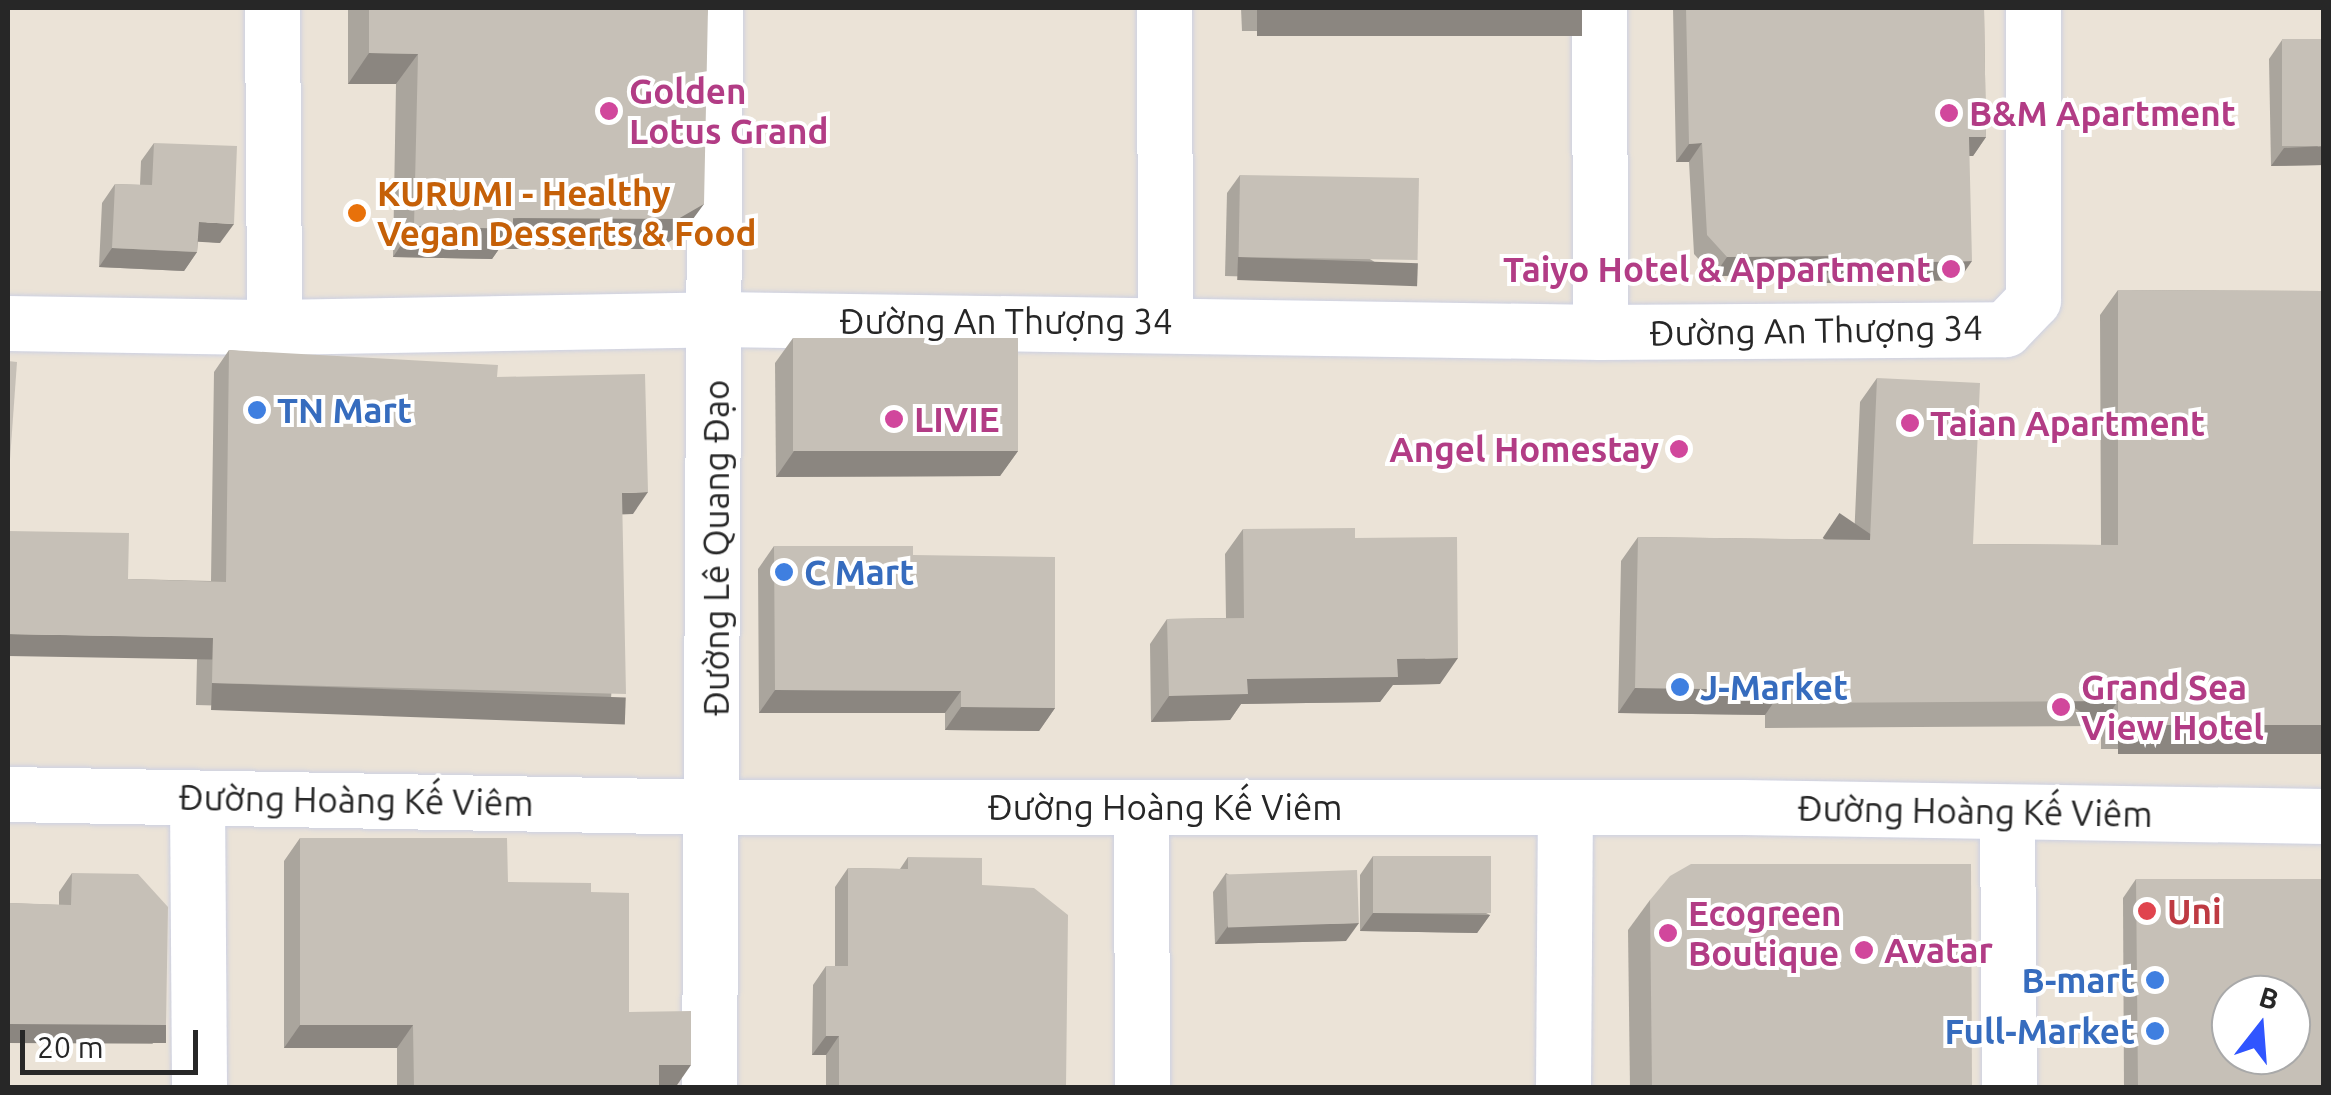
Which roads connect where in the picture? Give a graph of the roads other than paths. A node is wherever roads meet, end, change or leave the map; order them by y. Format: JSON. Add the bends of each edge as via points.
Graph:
{"nodes":[{"id":1,"x":272,"y":8,"type":"edge"},
{"id":2,"x":715,"y":8,"type":"edge"},
{"id":3,"x":1164,"y":8,"type":"edge"},
{"id":4,"x":1600,"y":8,"type":"edge"},
{"id":5,"x":2034,"y":8,"type":"edge"},
{"id":6,"x":718,"y":319,"type":"junction"},
{"id":7,"x":1166,"y":322,"type":"junction"},
{"id":8,"x":8,"y":324,"type":"edge"},
{"id":9,"x":274,"y":327,"type":"junction"},
{"id":10,"x":1600,"y":332,"type":"junction"},
{"id":11,"x":8,"y":794,"type":"edge"},
{"id":12,"x":197,"y":798,"type":"junction"},
{"id":13,"x":714,"y":807,"type":"junction"},
{"id":14,"x":1140,"y":807,"type":"junction"},
{"id":15,"x":1565,"y":808,"type":"junction"},
{"id":16,"x":2007,"y":812,"type":"junction"},
{"id":17,"x":2324,"y":816,"type":"edge"},
{"id":18,"x":199,"y":1088,"type":"edge"},
{"id":19,"x":709,"y":1088,"type":"edge"},
{"id":20,"x":1142,"y":1088,"type":"edge"},
{"id":21,"x":1563,"y":1088,"type":"edge"},
{"id":22,"x":2009,"y":1088,"type":"edge"}],
"edges":[{"from":1,"to":9,"type":"street"},
{"from":2,"to":6,"type":"street","name":"Đường Lê Quang Đạo"},
{"from":3,"to":7,"type":"street"},
{"from":4,"to":10,"type":"street"},
{"from":5,"to":10,"type":"street","name":"Đường An Thượng 34","via":[[2033,300],[2005,328]]},
{"from":6,"to":7,"type":"street","name":"Đường An Thượng 34"},
{"from":6,"to":9,"type":"street","name":"Đường An Thượng 34"},
{"from":6,"to":13,"type":"street","name":"Đường Lê Quang Đạo"},
{"from":7,"to":10,"type":"street","name":"Đường An Thượng 34"},
{"from":8,"to":9,"type":"street","name":"Đường An Thượng 34"},
{"from":11,"to":12,"type":"street","name":"Đường Hoàng Kế Viêm"},
{"from":12,"to":13,"type":"street","name":"Đường Hoàng Kế Viêm"},
{"from":12,"to":18,"type":"street"},
{"from":13,"to":14,"type":"street","name":"Đường Hoàng Kế Viêm"},
{"from":13,"to":19,"type":"street","name":"Đường Lê Quang Đạo"},
{"from":14,"to":15,"type":"street","name":"Đường Hoàng Kế Viêm"},
{"from":14,"to":20,"type":"street"},
{"from":15,"to":16,"type":"street","name":"Đường Hoàng Kế Viêm"},
{"from":15,"to":21,"type":"street"},
{"from":16,"to":17,"type":"street","name":"Đường Hoàng Kế Viêm"},
{"from":16,"to":22,"type":"street"}]}
